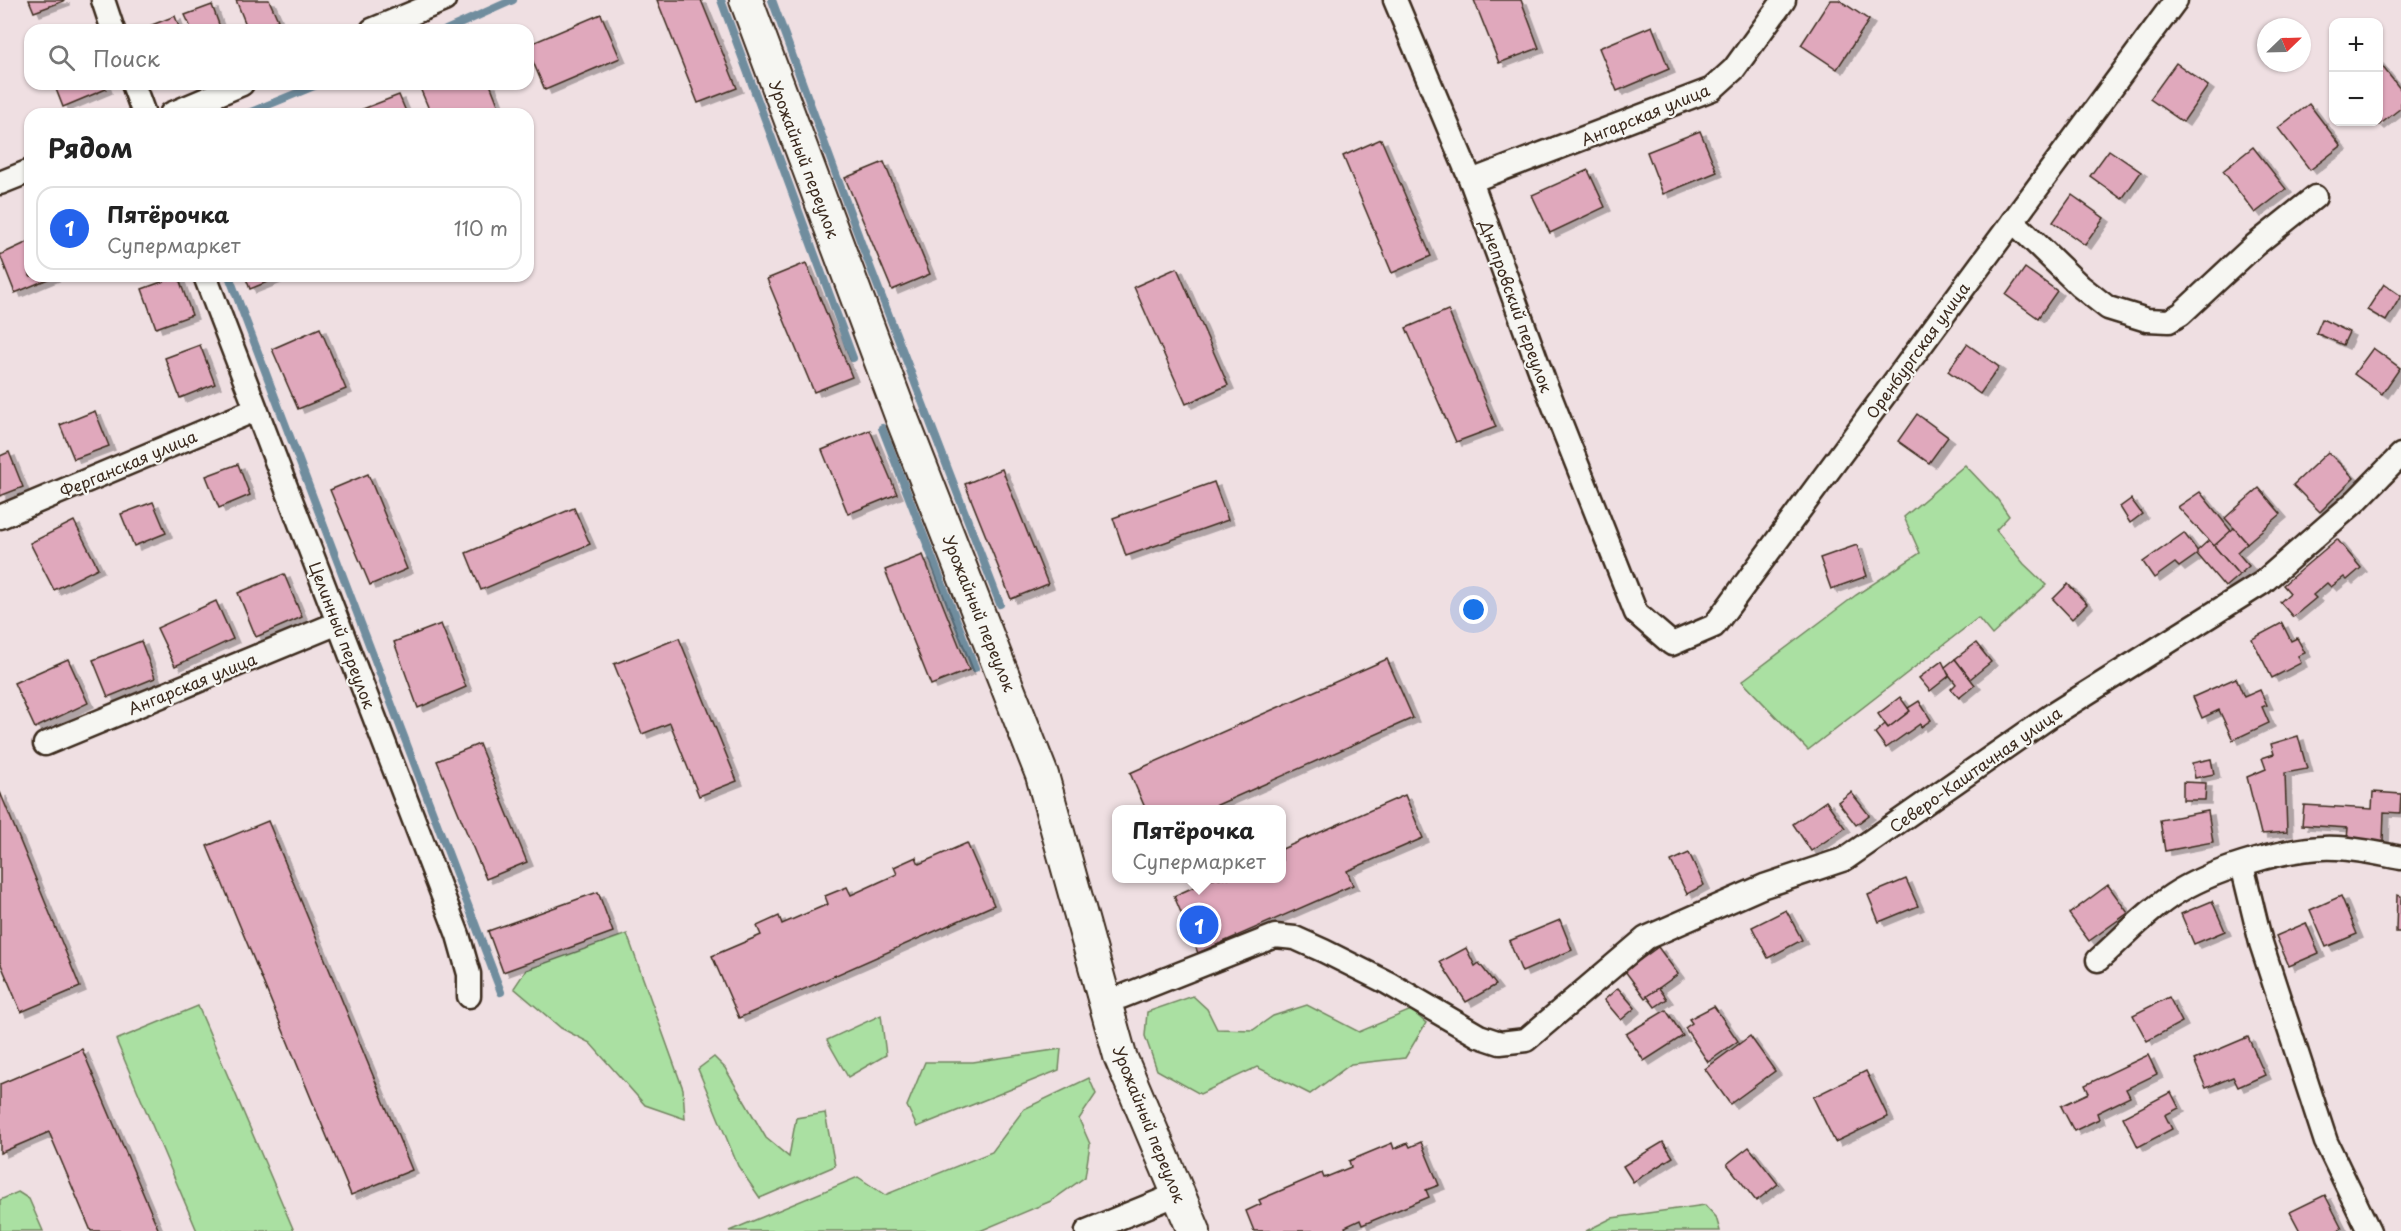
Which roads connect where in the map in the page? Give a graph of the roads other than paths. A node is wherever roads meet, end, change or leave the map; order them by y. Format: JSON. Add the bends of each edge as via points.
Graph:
{"nodes":[{"id":1,"x":103,"y":0,"type":"edge"},
{"id":2,"x":444,"y":0,"type":"edge"},
{"id":3,"x":746,"y":0,"type":"edge"},
{"id":4,"x":1395,"y":0,"type":"edge"},
{"id":5,"x":1784,"y":0,"type":"edge"},
{"id":6,"x":2176,"y":0,"type":"edge"},
{"id":7,"x":111,"y":24,"type":"edge"},
{"id":8,"x":386,"y":24,"type":"edge"},
{"id":9,"x":135,"y":90,"type":"edge"},
{"id":10,"x":228,"y":90,"type":"edge"},
{"id":11,"x":142,"y":108,"type":"edge"},
{"id":12,"x":185,"y":108,"type":"edge"},
{"id":13,"x":24,"y":173,"type":"edge"},
{"id":14,"x":1471,"y":182,"type":"junction"},
{"id":15,"x":0,"y":183,"type":"edge"},
{"id":16,"x":2315,"y":197,"type":"dead end"},
{"id":17,"x":2013,"y":221,"type":"junction"},
{"id":18,"x":207,"y":282,"type":"edge"},
{"id":19,"x":255,"y":410,"type":"junction"},
{"id":20,"x":2401,"y":456,"type":"edge"},
{"id":21,"x":0,"y":517,"type":"edge"},
{"id":22,"x":1636,"y":614,"type":"joint"},
{"id":23,"x":338,"y":623,"type":"junction"},
{"id":24,"x":45,"y":744,"type":"dead end"},
{"id":25,"x":2401,"y":858,"type":"edge"},
{"id":26,"x":2242,"y":865,"type":"junction"},
{"id":27,"x":2098,"y":960,"type":"dead end"},
{"id":28,"x":469,"y":996,"type":"dead end"},
{"id":29,"x":1105,"y":1000,"type":"junction"},
{"id":30,"x":1178,"y":1194,"type":"junction"},
{"id":31,"x":1087,"y":1231,"type":"edge"},
{"id":32,"x":1194,"y":1231,"type":"edge"},
{"id":33,"x":2369,"y":1231,"type":"edge"}],
"edges":[{"from":1,"to":7,"type":"street"},
{"from":2,"to":8,"type":"street"},
{"from":3,"to":29,"type":"street","name":"Урожайный переулок","via":[[903,421],[1042,775]]},
{"from":4,"to":14,"type":"street","name":"Днепровский переулок"},
{"from":5,"to":14,"type":"street","name":"Ангарская улица","via":[[1734,69],[1712,89]]},
{"from":6,"to":17,"type":"street","name":"Оренбургская улица"},
{"from":9,"to":11,"type":"street"},
{"from":10,"to":12,"type":"street"},
{"from":13,"to":15,"type":"street"},
{"from":14,"to":22,"type":"street","name":"Днепровский переулок"},
{"from":16,"to":17,"type":"street","via":[[2169,321],[2147,320],[2108,308]]},
{"from":17,"to":22,"type":"street","name":"Оренбургская улица","via":[[1714,626],[1672,644]]},
{"from":18,"to":19,"type":"street","name":"Целинный переулок"},
{"from":19,"to":21,"type":"street","name":"Ферганская улица"},
{"from":19,"to":23,"type":"street","name":"Целинный переулок"},
{"from":20,"to":29,"type":"street","name":"Северо-Каштачная улица","via":[[2262,583],[2052,715],[1845,859],[1764,886],[1646,938],[1526,1040],[1500,1043],[1479,1036],[1324,951],[1295,938],[1275,936]]},
{"from":23,"to":24,"type":"street","name":"Ангарская улица"},
{"from":23,"to":28,"type":"street","name":"Целинный переулок","via":[[458,935]]},
{"from":25,"to":26,"type":"street","via":[[2336,848],[2289,852]]},
{"from":26,"to":27,"type":"street","via":[[2179,891]]},
{"from":26,"to":33,"type":"street","via":[[2261,943],[2326,1142]]},
{"from":29,"to":30,"type":"street","name":"Урожайный переулок","via":[[1120,1056]]},
{"from":30,"to":31,"type":"street"},
{"from":30,"to":32,"type":"street","name":"Урожайный переулок"}]}
